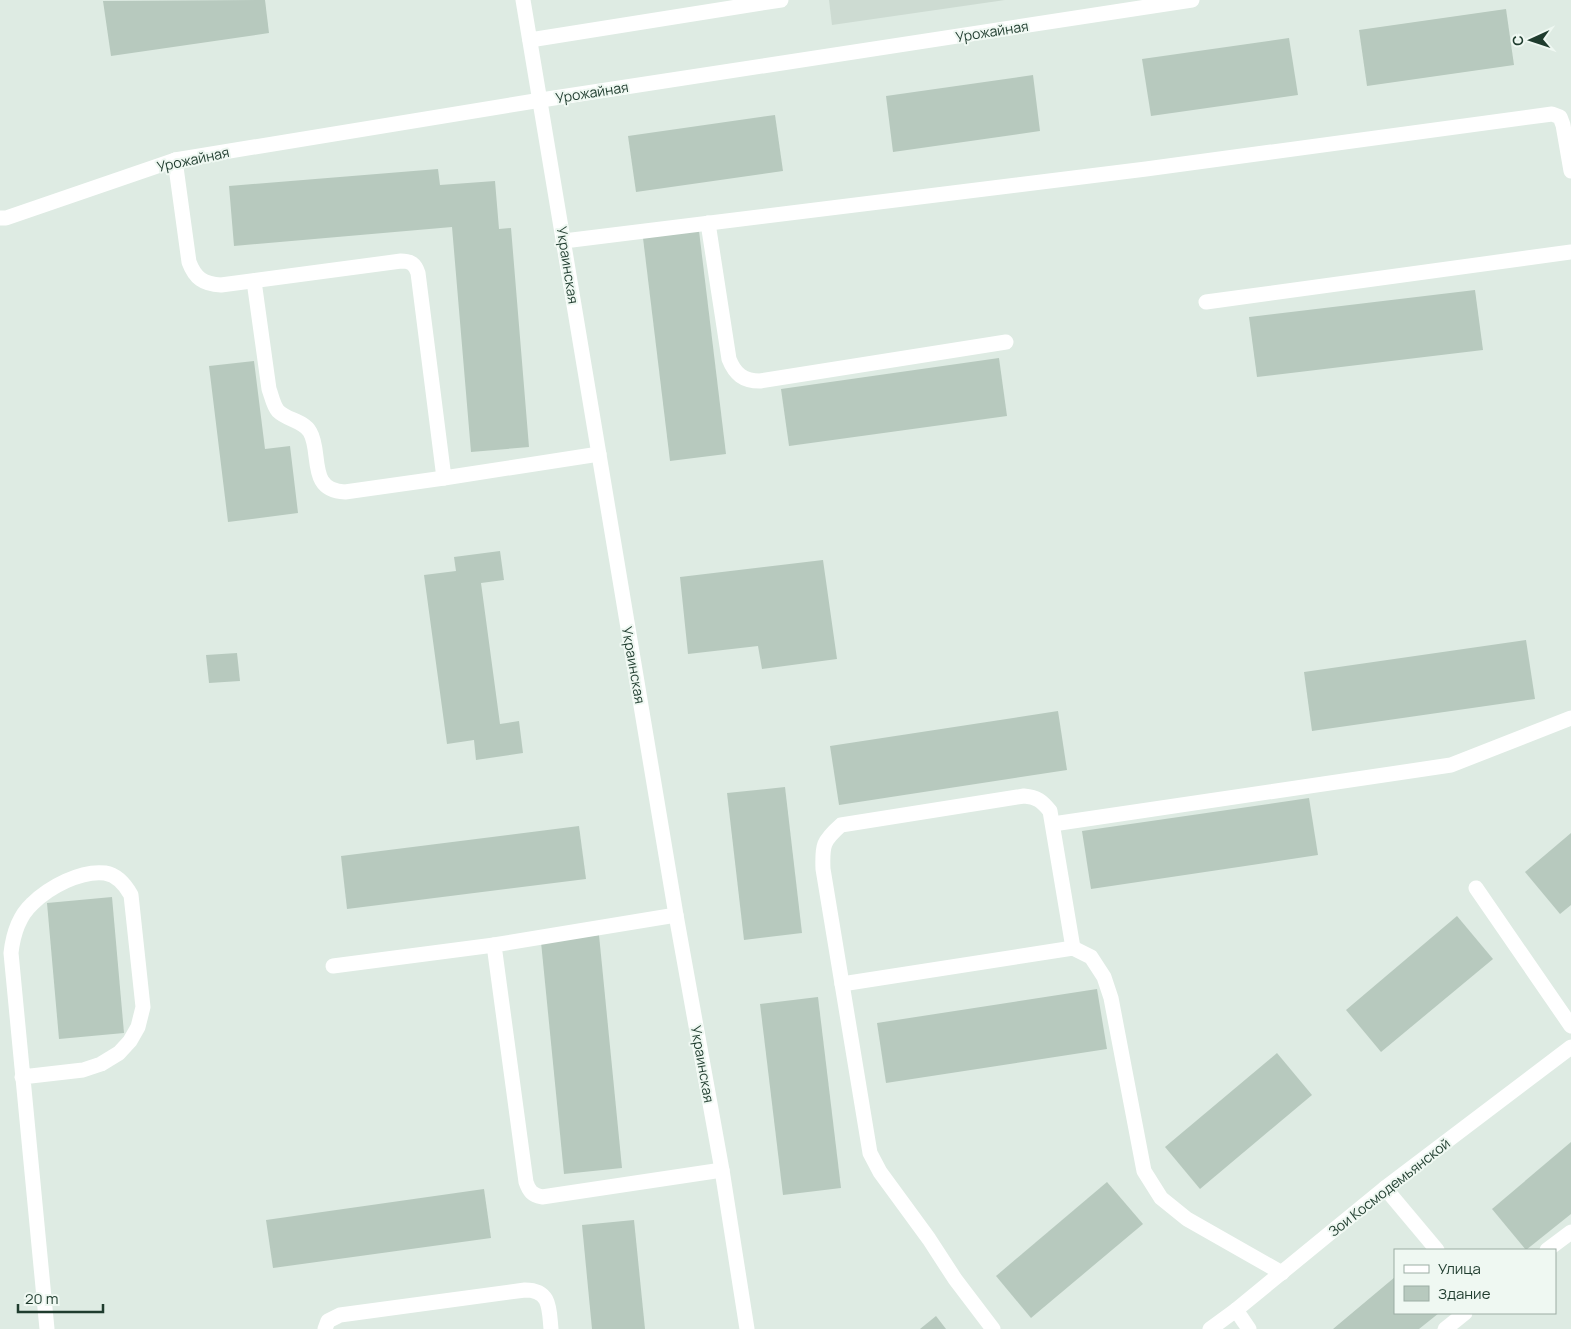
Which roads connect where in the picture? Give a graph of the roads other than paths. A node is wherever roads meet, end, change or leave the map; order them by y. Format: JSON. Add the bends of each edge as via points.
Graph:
{"nodes":[{"id":1,"x":523,"y":0,"type":"edge"},
{"id":2,"x":781,"y":0,"type":"edge"},
{"id":3,"x":1192,"y":0,"type":"edge"},
{"id":4,"x":530,"y":40,"type":"junction"},
{"id":5,"x":541,"y":100,"type":"junction"},
{"id":6,"x":175,"y":160,"type":"junction"},
{"id":7,"x":1571,"y":170,"type":"edge"},
{"id":8,"x":0,"y":218,"type":"edge"},
{"id":9,"x":708,"y":223,"type":"junction"},
{"id":10,"x":564,"y":241,"type":"junction"},
{"id":11,"x":1571,"y":252,"type":"edge"},
{"id":12,"x":254,"y":281,"type":"junction"},
{"id":13,"x":1206,"y":302,"type":"dead end"},
{"id":14,"x":1006,"y":342,"type":"dead end"},
{"id":15,"x":598,"y":454,"type":"junction"},
{"id":16,"x":444,"y":478,"type":"junction"},
{"id":17,"x":1571,"y":718,"type":"edge"},
{"id":18,"x":1052,"y":824,"type":"junction"},
{"id":19,"x":1476,"y":888,"type":"dead end"},
{"id":20,"x":676,"y":915,"type":"junction"},
{"id":21,"x":494,"y":945,"type":"junction"},
{"id":22,"x":1073,"y":948,"type":"junction"},
{"id":23,"x":333,"y":966,"type":"dead end"},
{"id":24,"x":842,"y":984,"type":"junction"},
{"id":25,"x":1571,"y":1026,"type":"edge"},
{"id":26,"x":1571,"y":1047,"type":"edge"},
{"id":27,"x":22,"y":1077,"type":"junction"},
{"id":28,"x":722,"y":1170,"type":"junction"},
{"id":29,"x":1385,"y":1188,"type":"junction"},
{"id":30,"x":1571,"y":1232,"type":"edge"},
{"id":31,"x":1436,"y":1249,"type":"edge"},
{"id":32,"x":1548,"y":1249,"type":"edge"},
{"id":33,"x":1282,"y":1273,"type":"junction"},
{"id":34,"x":1236,"y":1310,"type":"junction"},
{"id":35,"x":1464,"y":1314,"type":"edge"},
{"id":36,"x":47,"y":1329,"type":"edge"},
{"id":37,"x":324,"y":1329,"type":"edge"},
{"id":38,"x":551,"y":1329,"type":"edge"},
{"id":39,"x":747,"y":1329,"type":"edge"},
{"id":40,"x":993,"y":1329,"type":"edge"},
{"id":41,"x":1210,"y":1329,"type":"edge"},
{"id":42,"x":1250,"y":1329,"type":"edge"},
{"id":43,"x":1445,"y":1329,"type":"edge"}],
"edges":[{"from":1,"to":4,"type":"street","name":"Украинская"},
{"from":2,"to":4,"type":"street"},
{"from":3,"to":5,"type":"street","name":"Урожайная"},
{"from":4,"to":5,"type":"street","name":"Украинская"},
{"from":5,"to":6,"type":"street","name":"Урожайная"},
{"from":5,"to":10,"type":"street","name":"Украинская"},
{"from":6,"to":8,"type":"street","name":"Урожайная"},
{"from":6,"to":12,"type":"street","via":[[192,271],[199,280],[209,284]]},
{"from":7,"to":9,"type":"street","via":[[1564,125],[1560,117],[1552,114],[1146,169]]},
{"from":9,"to":10,"type":"street"},
{"from":9,"to":14,"type":"street","via":[[729,359],[734,370],[749,381]]},
{"from":10,"to":15,"type":"street","name":"Украинская"},
{"from":11,"to":13,"type":"street"},
{"from":12,"to":16,"type":"street","via":[[269,389],[280,412],[306,426],[311,433],[324,484],[332,490],[345,492]]},
{"from":12,"to":16,"type":"street","via":[[402,261],[413,264],[418,273]]},
{"from":15,"to":16,"type":"street"},
{"from":15,"to":20,"type":"street","name":"Украинская"},
{"from":17,"to":18,"type":"street","via":[[1451,765]]},
{"from":18,"to":22,"type":"street"},
{"from":18,"to":24,"type":"street","via":[[1050,811],[1043,802],[1024,796],[840,825],[827,837],[822,852]]},
{"from":19,"to":25,"type":"street"},
{"from":20,"to":21,"type":"street"},
{"from":20,"to":28,"type":"street","name":"Украинская"},
{"from":21,"to":23,"type":"street"},
{"from":21,"to":28,"type":"street","via":[[526,1182],[535,1196]]},
{"from":22,"to":24,"type":"street"},
{"from":22,"to":33,"type":"street","via":[[1091,957],[1112,998],[1144,1171],[1161,1198],[1187,1219]]},
{"from":24,"to":40,"type":"street","via":[[870,1153],[880,1172]]},
{"from":26,"to":29,"type":"street","name":"Зои Космодемьянской"},
{"from":27,"to":27,"type":"street","via":[[11,953],[13,936],[31,904],[51,890],[88,874],[106,873],[117,878],[131,895],[143,1007],[138,1027],[119,1053],[101,1064],[83,1070]]},
{"from":27,"to":36,"type":"street"},
{"from":28,"to":39,"type":"street","name":"Украинская"},
{"from":29,"to":31,"type":"street"},
{"from":29,"to":33,"type":"street","name":"Зои Космодемьянской"},
{"from":30,"to":32,"type":"street"},
{"from":33,"to":34,"type":"street","name":"Зои Космодемьянской"},
{"from":34,"to":41,"type":"street","name":"Зои Космодемьянской"},
{"from":34,"to":42,"type":"street"},
{"from":35,"to":43,"type":"street"},
{"from":37,"to":38,"type":"street","via":[[328,1321],[340,1315],[534,1290],[546,1299]]}]}
